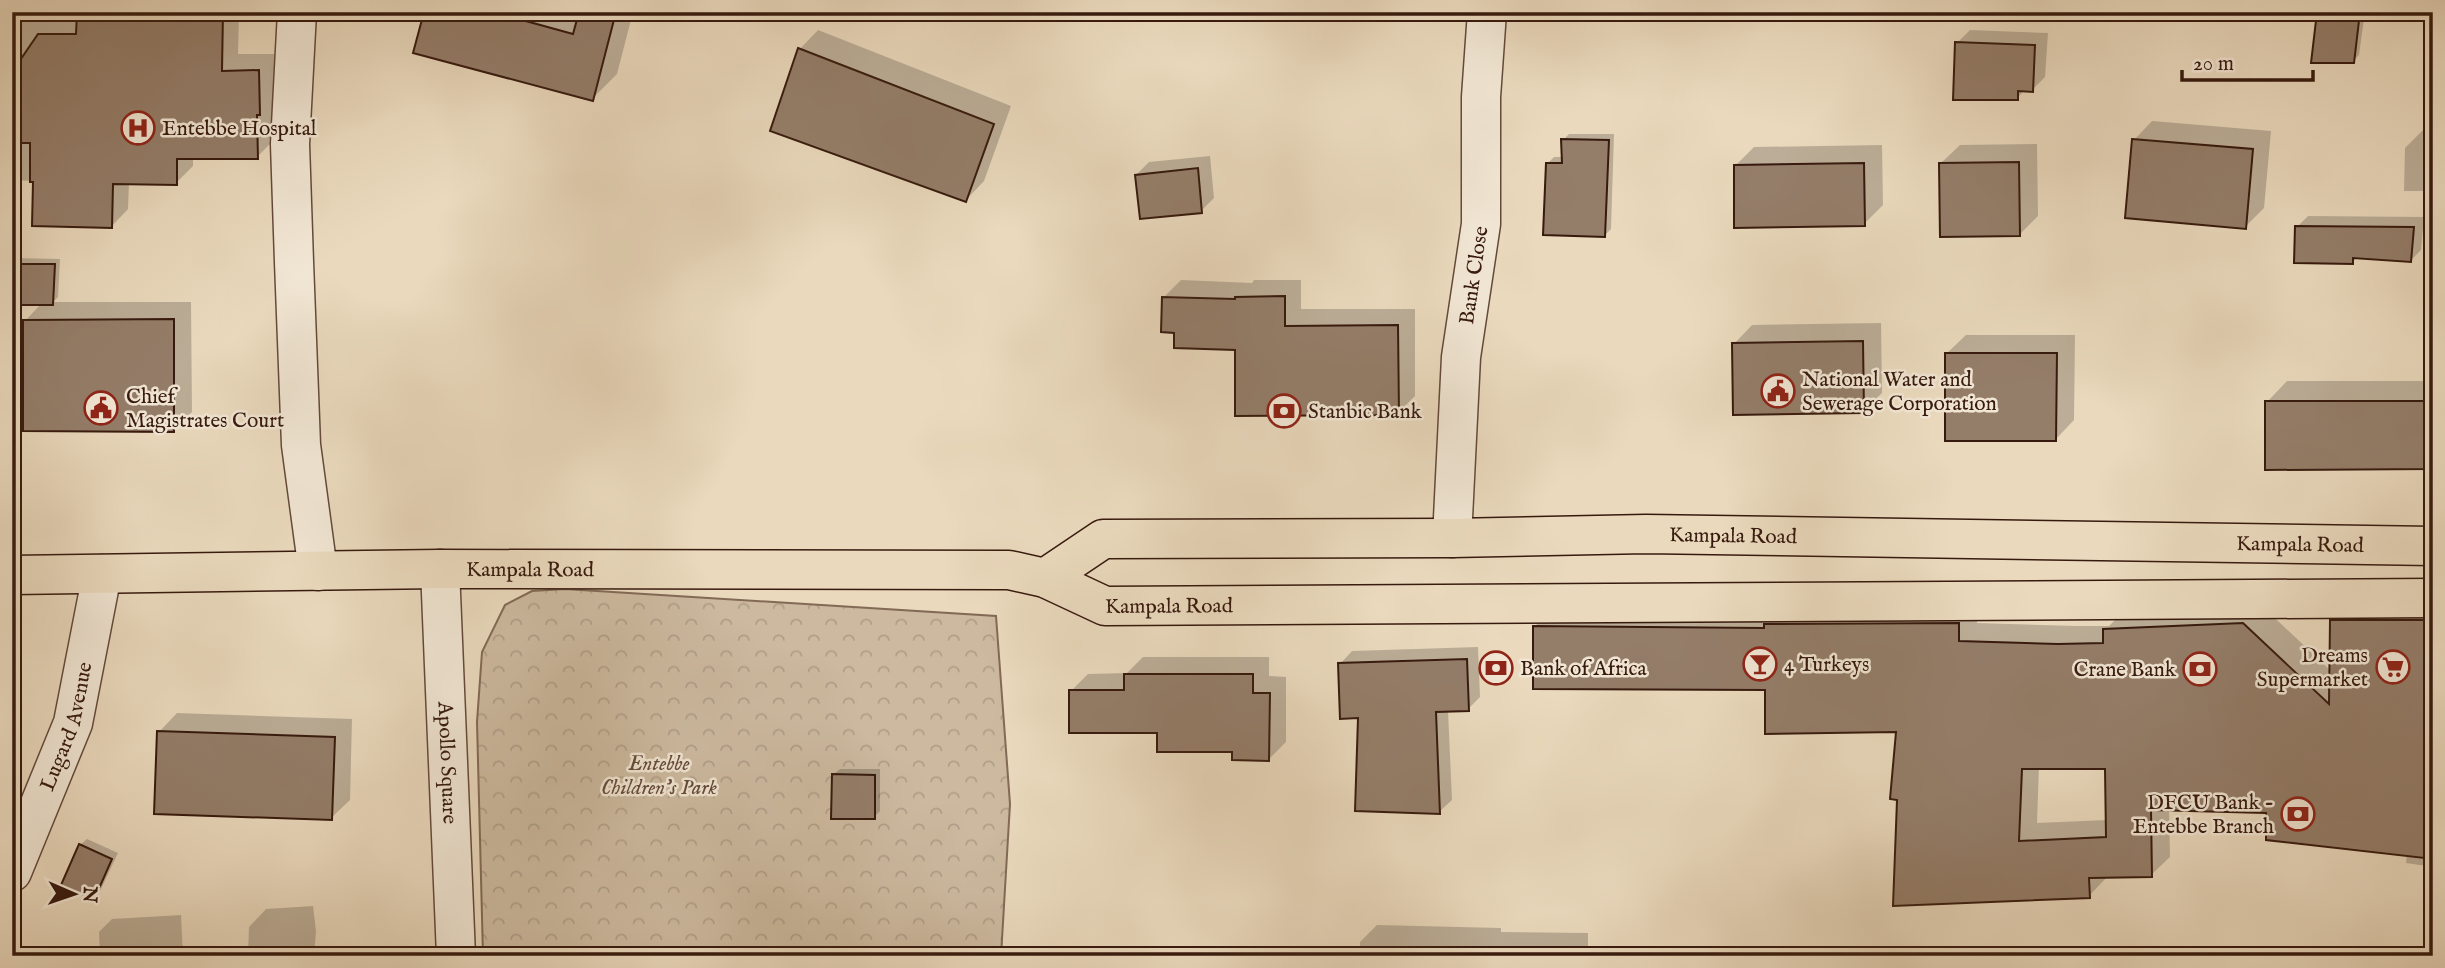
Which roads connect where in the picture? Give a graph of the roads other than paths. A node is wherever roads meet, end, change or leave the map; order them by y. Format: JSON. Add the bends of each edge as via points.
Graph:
{"nodes":[{"id":1,"x":1487,"y":12,"type":"edge"},
{"id":2,"x":299,"y":14,"type":"edge"},
{"id":3,"x":1452,"y":538,"type":"junction"},
{"id":4,"x":2433,"y":546,"type":"edge"},
{"id":5,"x":440,"y":569,"type":"junction"},
{"id":6,"x":318,"y":571,"type":"junction"},
{"id":7,"x":102,"y":574,"type":"junction"},
{"id":8,"x":12,"y":575,"type":"edge"},
{"id":9,"x":1045,"y":578,"type":"junction"},
{"id":10,"x":2433,"y":598,"type":"edge"},
{"id":11,"x":12,"y":872,"type":"edge"},
{"id":12,"x":456,"y":956,"type":"edge"}],
"edges":[{"from":1,"to":3,"type":"street","name":"Bank Close","via":[[1481,97],[1481,224],[1461,357]]},
{"from":2,"to":6,"type":"street","via":[[290,144],[294,262],[301,446]]},
{"from":3,"to":4,"type":"main road","name":"Kampala Road","via":[[1646,534]]},
{"from":3,"to":9,"type":"main road","name":"Kampala Road","via":[[1103,539]]},
{"from":5,"to":6,"type":"main road","name":"Kampala Road"},
{"from":5,"to":9,"type":"main road","name":"Kampala Road","via":[[1009,570]]},
{"from":5,"to":12,"type":"street","name":"Apollo Square"},
{"from":6,"to":7,"type":"main road","name":"Kampala Road"},
{"from":7,"to":8,"type":"main road","name":"Kampala Road"},
{"from":7,"to":11,"type":"street","name":"Lugard Avenue","via":[[73,723]]},
{"from":9,"to":10,"type":"main road","name":"Kampala Road","via":[[1105,606]]}]}
